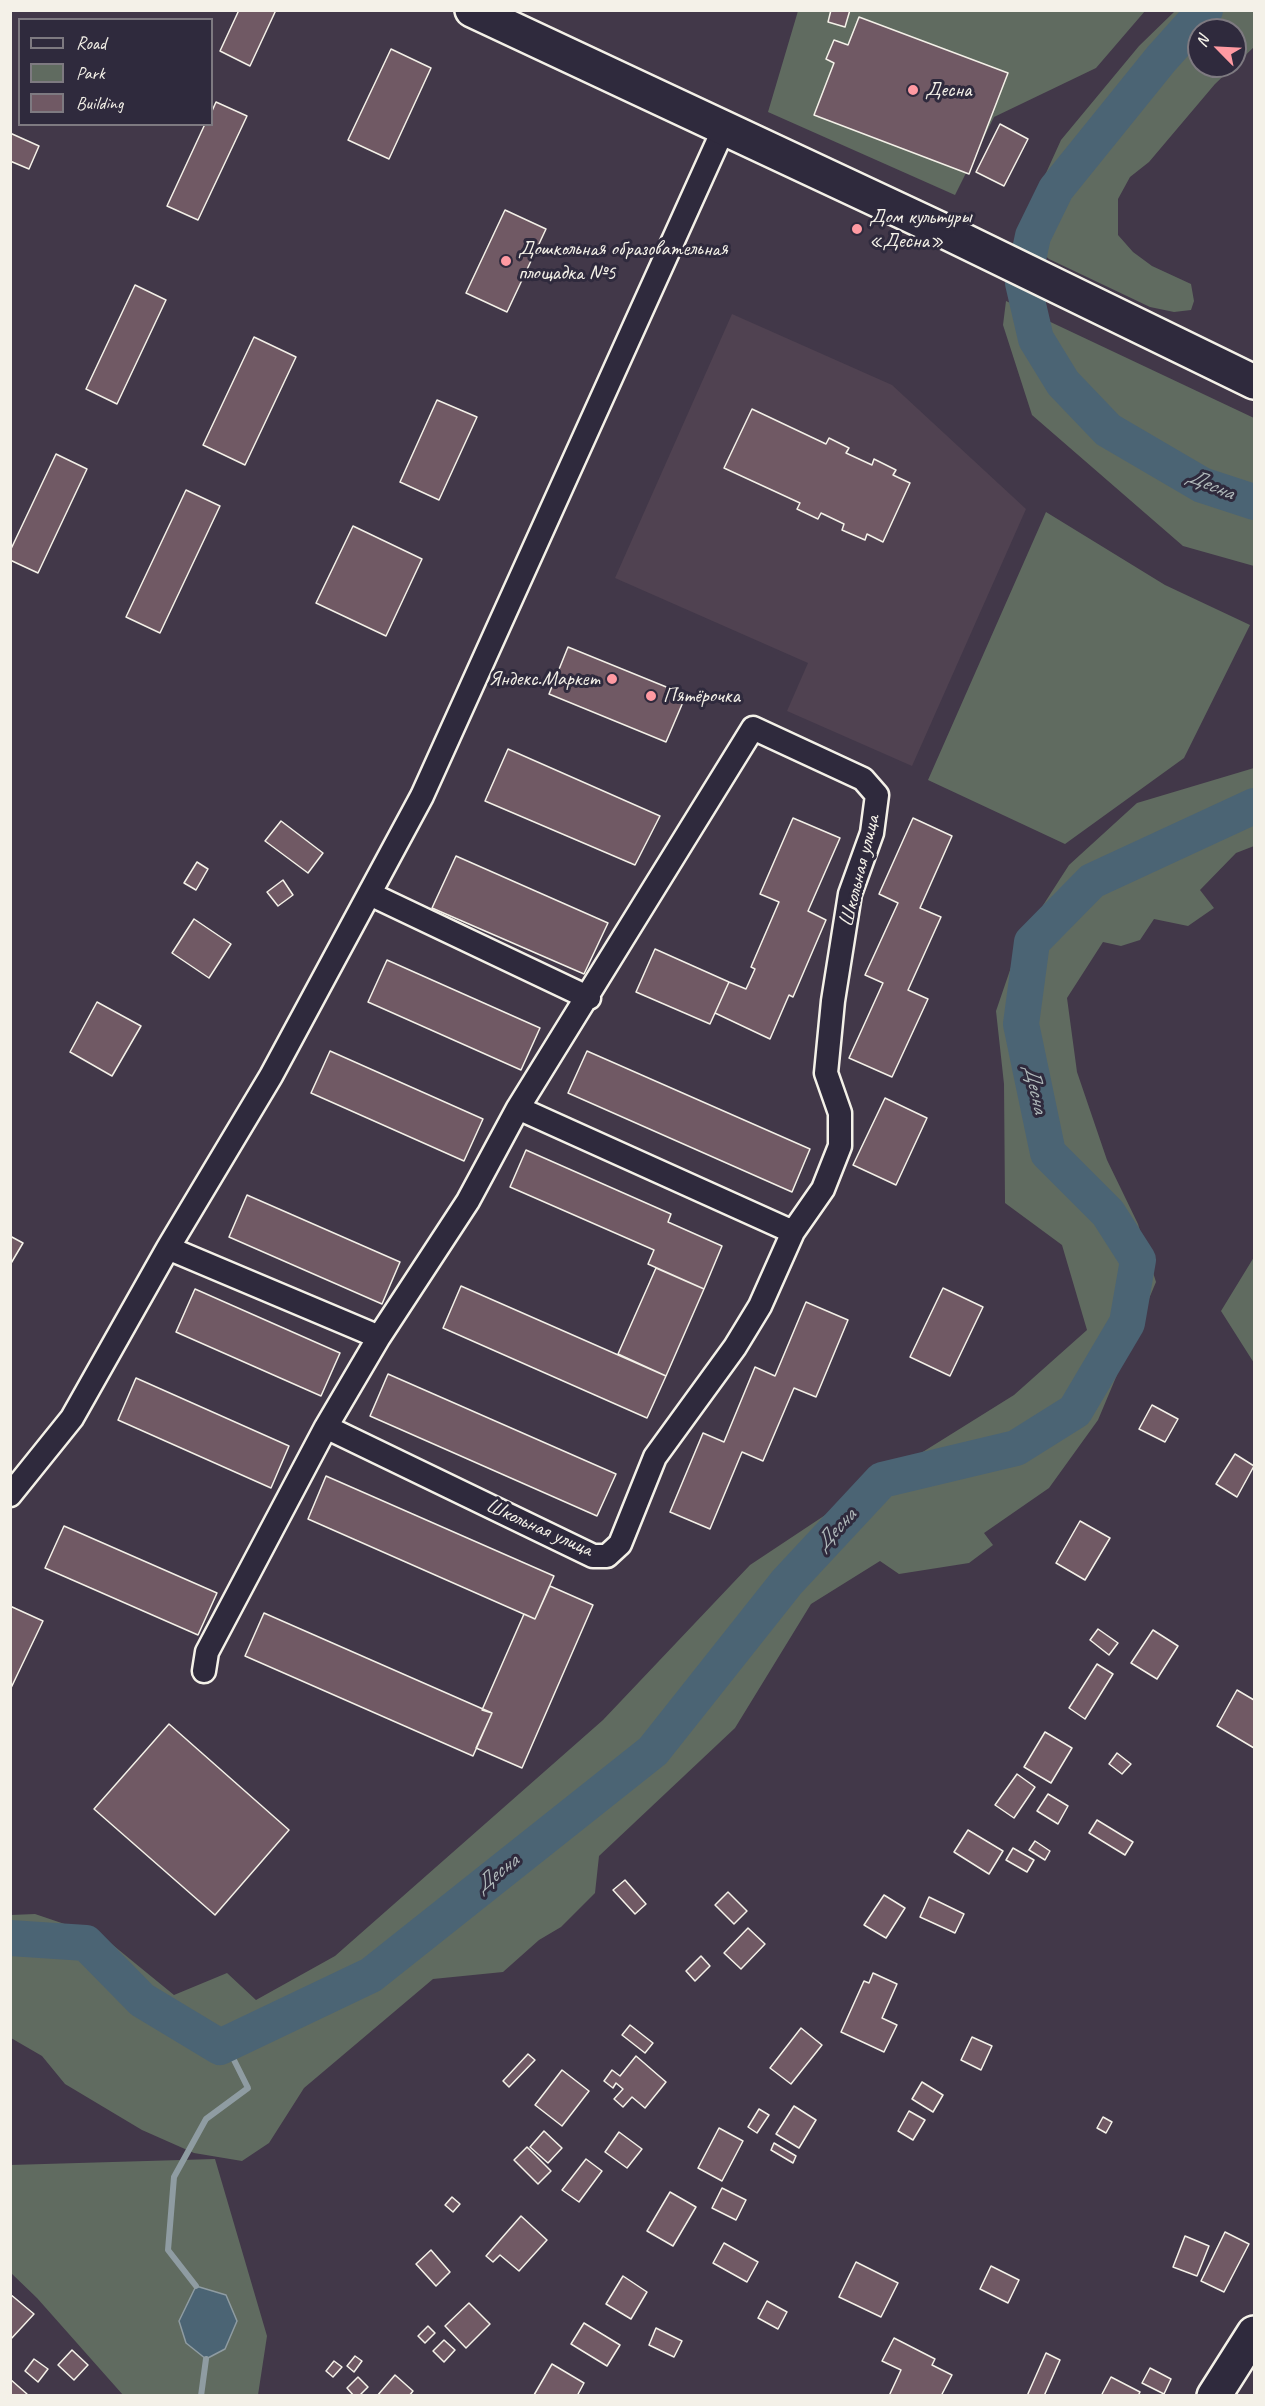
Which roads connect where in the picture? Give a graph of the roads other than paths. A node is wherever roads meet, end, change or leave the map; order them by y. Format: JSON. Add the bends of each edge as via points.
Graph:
{"nodes":[{"id":1,"x":472,"y":10,"type":"edge"},
{"id":2,"x":724,"y":128,"type":"junction"},
{"id":3,"x":1254,"y":382,"type":"edge"},
{"id":4,"x":370,"y":894,"type":"junction"},
{"id":5,"x":589,"y":998,"type":"junction"},
{"id":6,"x":518,"y":1108,"type":"junction"},
{"id":7,"x":793,"y":1232,"type":"junction"},
{"id":8,"x":168,"y":1248,"type":"junction"},
{"id":9,"x":379,"y":1337,"type":"junction"},
{"id":10,"x":326,"y":1427,"type":"junction"},
{"id":11,"x":10,"y":1495,"type":"edge"},
{"id":12,"x":204,"y":1671,"type":"dead end"},
{"id":13,"x":1254,"y":2333,"type":"edge"},
{"id":14,"x":1214,"y":2396,"type":"edge"}],
"edges":[{"from":1,"to":2,"type":"street"},
{"from":2,"to":3,"type":"street"},
{"from":2,"to":4,"type":"street","via":[[422,796]]},
{"from":4,"to":5,"type":"street"},
{"from":4,"to":8,"type":"street","via":[[271,1077]]},
{"from":5,"to":6,"type":"street","name":"Школьная улица"},
{"from":5,"to":7,"type":"street","name":"Школьная улица","via":[[753,728],[863,779],[877,795],[872,833],[850,894],[825,1073],[840,1113],[840,1146],[823,1189]]},
{"from":6,"to":7,"type":"street"},
{"from":6,"to":9,"type":"street","name":"Школьная улица","via":[[463,1209]]},
{"from":7,"to":10,"type":"street","name":"Школьная улица","via":[[760,1306],[655,1457],[620,1544],[607,1556],[593,1556]]},
{"from":8,"to":9,"type":"street"},
{"from":8,"to":11,"type":"street","via":[[72,1418]]},
{"from":9,"to":10,"type":"street","name":"Школьная улица"},
{"from":10,"to":12,"type":"street","name":"Школьная улица","via":[[207,1652]]},
{"from":13,"to":14,"type":"street"}]}
